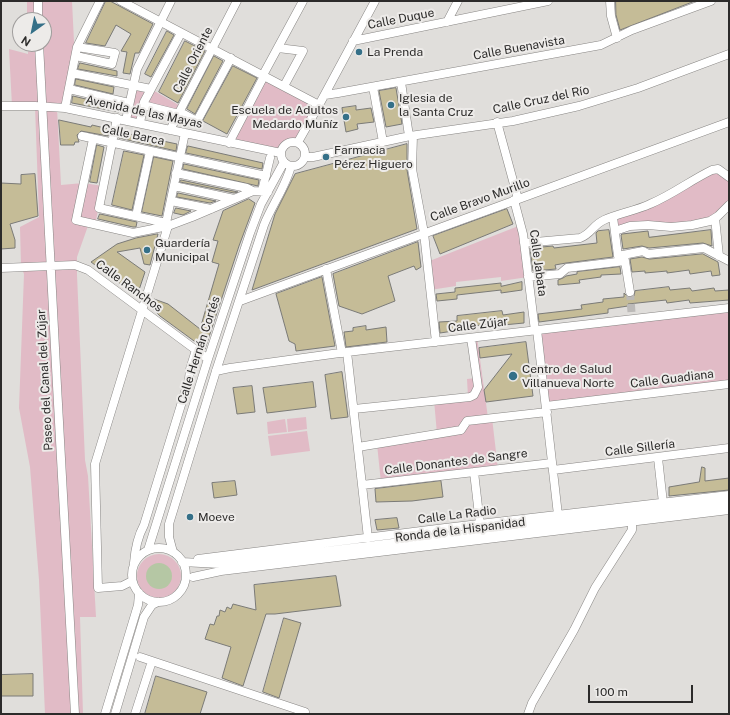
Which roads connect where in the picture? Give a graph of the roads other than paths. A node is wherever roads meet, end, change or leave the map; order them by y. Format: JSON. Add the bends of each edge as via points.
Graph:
{"nodes":[{"id":1,"x":38,"y":1,"type":"edge"},
{"id":2,"x":100,"y":1,"type":"edge"},
{"id":3,"x":122,"y":1,"type":"edge"},
{"id":4,"x":171,"y":1,"type":"edge"},
{"id":5,"x":237,"y":1,"type":"edge"},
{"id":6,"x":303,"y":1,"type":"edge"},
{"id":7,"x":374,"y":1,"type":"edge"},
{"id":8,"x":458,"y":1,"type":"edge"},
{"id":9,"x":548,"y":1,"type":"edge"},
{"id":10,"x":610,"y":1,"type":"edge"},
{"id":11,"x":711,"y":1,"type":"edge"},
{"id":12,"x":530,"y":3,"type":"edge"},
{"id":13,"x":38,"y":12,"type":"edge"},
{"id":14,"x":160,"y":22,"type":"junction"},
{"id":15,"x":447,"y":22,"type":"junction"},
{"id":16,"x":181,"y":33,"type":"junction"},
{"id":17,"x":617,"y":38,"type":"junction"},
{"id":18,"x":353,"y":41,"type":"junction"},
{"id":19,"x":78,"y":47,"type":"junction"},
{"id":20,"x":278,"y":48,"type":"junction"},
{"id":21,"x":213,"y":49,"type":"junction"},
{"id":22,"x":40,"y":52,"type":"edge"},
{"id":23,"x":729,"y":54,"type":"edge"},
{"id":24,"x":76,"y":56,"type":"junction"},
{"id":25,"x":231,"y":58,"type":"junction"},
{"id":26,"x":72,"y":73,"type":"junction"},
{"id":27,"x":264,"y":76,"type":"junction"},
{"id":28,"x":402,"y":82,"type":"junction"},
{"id":29,"x":133,"y":86,"type":"junction"},
{"id":30,"x":284,"y":86,"type":"junction"},
{"id":31,"x":373,"y":87,"type":"junction"},
{"id":32,"x":69,"y":89,"type":"junction"},
{"id":33,"x":151,"y":89,"type":"junction"},
{"id":34,"x":325,"y":95,"type":"junction"},
{"id":35,"x":129,"y":103,"type":"junction"},
{"id":36,"x":143,"y":105,"type":"junction"},
{"id":37,"x":319,"y":105,"type":"junction"},
{"id":38,"x":1,"y":106,"type":"edge"},
{"id":39,"x":42,"y":107,"type":"junction"},
{"id":40,"x":65,"y":108,"type":"junction"},
{"id":41,"x":179,"y":113,"type":"junction"},
{"id":42,"x":116,"y":118,"type":"junction"},
{"id":43,"x":126,"y":120,"type":"junction"},
{"id":44,"x":498,"y":122,"type":"junction"},
{"id":45,"x":729,"y":122,"type":"edge"},
{"id":46,"x":140,"y":123,"type":"junction"},
{"id":47,"x":170,"y":130,"type":"junction"},
{"id":48,"x":185,"y":133,"type":"junction"},
{"id":49,"x":82,"y":136,"type":"dead end"},
{"id":50,"x":411,"y":136,"type":"junction"},
{"id":51,"x":93,"y":139,"type":"junction"},
{"id":52,"x":298,"y":142,"type":"junction"},
{"id":53,"x":383,"y":142,"type":"junction"},
{"id":54,"x":112,"y":143,"type":"junction"},
{"id":55,"x":229,"y":143,"type":"junction"},
{"id":56,"x":260,"y":149,"type":"junction"},
{"id":57,"x":150,"y":151,"type":"junction"},
{"id":58,"x":281,"y":153,"type":"junction"},
{"id":59,"x":180,"y":157,"type":"junction"},
{"id":60,"x":305,"y":157,"type":"junction"},
{"id":61,"x":270,"y":158,"type":"junction"},
{"id":62,"x":287,"y":164,"type":"junction"},
{"id":63,"x":279,"y":170,"type":"junction"},
{"id":64,"x":176,"y":173,"type":"junction"},
{"id":65,"x":266,"y":176,"type":"junction"},
{"id":66,"x":729,"y":177,"type":"edge"},
{"id":67,"x":174,"y":186,"type":"junction"},
{"id":68,"x":253,"y":191,"type":"junction"},
{"id":69,"x":265,"y":191,"type":"junction"},
{"id":70,"x":234,"y":199,"type":"junction"},
{"id":71,"x":516,"y":200,"type":"junction"},
{"id":72,"x":170,"y":201,"type":"junction"},
{"id":73,"x":729,"y":204,"type":"edge"},
{"id":74,"x":211,"y":209,"type":"junction"},
{"id":75,"x":136,"y":216,"type":"junction"},
{"id":76,"x":613,"y":217,"type":"junction"},
{"id":77,"x":715,"y":218,"type":"junction"},
{"id":78,"x":167,"y":224,"type":"junction"},
{"id":79,"x":614,"y":231,"type":"junction"},
{"id":80,"x":424,"y":233,"type":"junction"},
{"id":81,"x":524,"y":243,"type":"junction"},
{"id":82,"x":719,"y":256,"type":"junction"},
{"id":83,"x":622,"y":257,"type":"junction"},
{"id":84,"x":729,"y":261,"type":"edge"},
{"id":85,"x":50,"y":265,"type":"junction"},
{"id":86,"x":1,"y":268,"type":"edge"},
{"id":87,"x":326,"y":269,"type":"junction"},
{"id":88,"x":528,"y":277,"type":"junction"},
{"id":89,"x":630,"y":292,"type":"tunnel mouth"},
{"id":90,"x":240,"y":301,"type":"junction"},
{"id":91,"x":729,"y":308,"type":"edge"},
{"id":92,"x":142,"y":310,"type":"junction"},
{"id":93,"x":536,"y":330,"type":"junction"},
{"id":94,"x":471,"y":338,"type":"junction"},
{"id":95,"x":436,"y":342,"type":"junction"},
{"id":96,"x":196,"y":350,"type":"junction"},
{"id":97,"x":345,"y":353,"type":"junction"},
{"id":98,"x":208,"y":359,"type":"junction"},
{"id":99,"x":220,"y":360,"type":"junction"},
{"id":100,"x":230,"y":368,"type":"junction"},
{"id":101,"x":216,"y":371,"type":"junction"},
{"id":102,"x":729,"y":384,"type":"edge"},
{"id":103,"x":354,"y":409,"type":"junction"},
{"id":104,"x":546,"y":409,"type":"junction"},
{"id":105,"x":358,"y":447,"type":"junction"},
{"id":106,"x":729,"y":448,"type":"edge"},
{"id":107,"x":658,"y":458,"type":"junction"},
{"id":108,"x":553,"y":467,"type":"junction"},
{"id":109,"x":474,"y":472,"type":"junction"},
{"id":110,"x":362,"y":485,"type":"junction"},
{"id":111,"x":729,"y":495,"type":"edge"},
{"id":112,"x":729,"y":502,"type":"edge"},
{"id":113,"x":663,"y":503,"type":"junction"},
{"id":114,"x":729,"y":510,"type":"edge"},
{"id":115,"x":558,"y":515,"type":"junction"},
{"id":116,"x":632,"y":521,"type":"junction"},
{"id":117,"x":480,"y":524,"type":"junction"},
{"id":118,"x":368,"y":538,"type":"junction"},
{"id":119,"x":148,"y":550,"type":"junction"},
{"id":120,"x":173,"y":552,"type":"junction"},
{"id":121,"x":185,"y":562,"type":"junction"},
{"id":122,"x":134,"y":563,"type":"junction"},
{"id":123,"x":220,"y":564,"type":"junction"},
{"id":124,"x":193,"y":577,"type":"junction"},
{"id":125,"x":132,"y":581,"type":"junction"},
{"id":126,"x":185,"y":583,"type":"junction"},
{"id":127,"x":139,"y":593,"type":"junction"},
{"id":128,"x":158,"y":602,"type":"junction"},
{"id":129,"x":140,"y":657,"type":"dead end"},
{"id":130,"x":152,"y":661,"type":"junction"},
{"id":131,"x":305,"y":712,"type":"dead end"},
{"id":132,"x":75,"y":714,"type":"edge"},
{"id":133,"x":105,"y":714,"type":"edge"},
{"id":134,"x":114,"y":714,"type":"edge"},
{"id":135,"x":136,"y":714,"type":"edge"},
{"id":136,"x":528,"y":714,"type":"edge"}],
"edges":[{"from":1,"to":13,"type":"street"},
{"from":2,"to":19,"type":"street"},
{"from":3,"to":14,"type":"street"},
{"from":4,"to":14,"type":"street"},
{"from":5,"to":21,"type":"street","name":"Calle Oriente"},
{"from":6,"to":20,"type":"street"},
{"from":7,"to":18,"type":"street"},
{"from":8,"to":15,"type":"street"},
{"from":9,"to":12,"type":"street","name":"Calle Duque"},
{"from":10,"to":17,"type":"street"},
{"from":11,"to":17,"type":"street","name":"Calle Buenavista"},
{"from":12,"to":15,"type":"street","name":"Calle Duque"},
{"from":14,"to":16,"type":"street"},
{"from":14,"to":29,"type":"street","via":[[137,69]]},
{"from":15,"to":18,"type":"street","name":"Calle Duque"},
{"from":16,"to":21,"type":"street"},
{"from":16,"to":33,"type":"street"},
{"from":17,"to":28,"type":"street","name":"Calle Buenavista","via":[[601,45]]},
{"from":18,"to":34,"type":"street"},
{"from":19,"to":24,"type":"street"},
{"from":19,"to":24,"type":"street","via":[[116,53],[112,64]]},
{"from":20,"to":27,"type":"street"},
{"from":20,"to":30,"type":"street","via":[[303,51]]},
{"from":21,"to":25,"type":"street"},
{"from":21,"to":41,"type":"street","name":"Calle Oriente"},
{"from":22,"to":39,"type":"street","name":"Paseo del Canal del Zújar"},
{"from":23,"to":44,"type":"street","name":"Calle Cruz del Río","via":[[638,88],[579,106]]},
{"from":24,"to":26,"type":"street"},
{"from":25,"to":27,"type":"street"},
{"from":25,"to":41,"type":"street","via":[[197,121]]},
{"from":26,"to":29,"type":"street"},
{"from":26,"to":32,"type":"street"},
{"from":27,"to":30,"type":"street"},
{"from":27,"to":55,"type":"street"},
{"from":28,"to":31,"type":"street","name":"Calle Buenavista"},
{"from":28,"to":50,"type":"street"},
{"from":29,"to":33,"type":"street"},
{"from":29,"to":35,"type":"street"},
{"from":30,"to":37,"type":"street"},
{"from":31,"to":34,"type":"street","name":"Calle Buenavista"},
{"from":31,"to":53,"type":"street"},
{"from":32,"to":35,"type":"street"},
{"from":32,"to":40,"type":"street"},
{"from":33,"to":36,"type":"street"},
{"from":34,"to":37,"type":"street"},
{"from":35,"to":43,"type":"street"},
{"from":36,"to":41,"type":"street"},
{"from":36,"to":46,"type":"street"},
{"from":37,"to":52,"type":"street"},
{"from":38,"to":39,"type":"street","name":"Avenida de las Mayas"},
{"from":39,"to":40,"type":"street","name":"Avenida de las Mayas"},
{"from":39,"to":85,"type":"street","name":"Paseo del Canal del Zújar"},
{"from":40,"to":42,"type":"street","name":"Avenida de las Mayas"},
{"from":41,"to":47,"type":"street","name":"Calle Oriente"},
{"from":42,"to":43,"type":"street","name":"Avenida de las Mayas"},
{"from":42,"to":54,"type":"street"},
{"from":43,"to":46,"type":"street","name":"Avenida de las Mayas"},
{"from":44,"to":50,"type":"street","name":"Calle Cruz del Río"},
{"from":44,"to":71,"type":"street","name":"Calle Jabata"},
{"from":45,"to":71,"type":"street","name":"Calle Bravo Murillo"},
{"from":46,"to":47,"type":"street","name":"Avenida de las Mayas"},
{"from":47,"to":48,"type":"street","name":"Avenida de las Mayas"},
{"from":48,"to":55,"type":"street","name":"Avenida de las Mayas"},
{"from":48,"to":59,"type":"street"},
{"from":49,"to":51,"type":"street","name":"Calle Barca"},
{"from":50,"to":53,"type":"street","name":"Calle Cruz del Río"},
{"from":50,"to":80,"type":"street","via":[[412,169]]},
{"from":51,"to":54,"type":"street","name":"Calle Barca"},
{"from":51,"to":78,"type":"street","via":[[76,220],[133,233]]},
{"from":52,"to":58,"type":"street","via":[[286,144]]},
{"from":52,"to":60,"type":"street","via":[[304,148]]},
{"from":53,"to":60,"type":"street","name":"Calle Cruz del Río"},
{"from":54,"to":57,"type":"street","name":"Calle Barca"},
{"from":54,"to":75,"type":"street","via":[[99,208]]},
{"from":55,"to":56,"type":"street","name":"Avenida de las Mayas"},
{"from":56,"to":58,"type":"street","name":"Avenida de las Mayas"},
{"from":56,"to":61,"type":"street"},
{"from":57,"to":59,"type":"street","name":"Calle Barca"},
{"from":57,"to":75,"type":"street"},
{"from":58,"to":62,"type":"street"},
{"from":59,"to":64,"type":"street"},
{"from":59,"to":65,"type":"street","name":"Calle Barca"},
{"from":60,"to":62,"type":"street","via":[[299,165]]},
{"from":61,"to":63,"type":"street"},
{"from":61,"to":65,"type":"street"},
{"from":62,"to":63,"type":"street","name":"Calle Hernán Cortés"},
{"from":62,"to":90,"type":"street","name":"Calle Hernán Cortés","via":[[286,182],[267,216]]},
{"from":63,"to":69,"type":"street","name":"Calle Hernán Cortés"},
{"from":64,"to":67,"type":"street"},
{"from":64,"to":68,"type":"street"},
{"from":65,"to":69,"type":"street"},
{"from":66,"to":76,"type":"street","via":[[718,169],[712,170],[658,201]]},
{"from":67,"to":70,"type":"street"},
{"from":67,"to":72,"type":"street"},
{"from":68,"to":69,"type":"street"},
{"from":68,"to":70,"type":"street"},
{"from":69,"to":98,"type":"street","name":"Calle Hernán Cortés"},
{"from":70,"to":74,"type":"street"},
{"from":71,"to":80,"type":"street","name":"Calle Bravo Murillo"},
{"from":71,"to":81,"type":"street","name":"Calle Jabata"},
{"from":72,"to":74,"type":"street"},
{"from":72,"to":78,"type":"street"},
{"from":73,"to":77,"type":"street"},
{"from":74,"to":78,"type":"street","via":[[192,218]]},
{"from":75,"to":78,"type":"street"},
{"from":76,"to":79,"type":"street"},
{"from":76,"to":81,"type":"street","via":[[596,224],[587,235],[580,238]]},
{"from":77,"to":79,"type":"street","via":[[692,225],[630,226]]},
{"from":77,"to":82,"type":"street"},
{"from":78,"to":92,"type":"street"},
{"from":79,"to":83,"type":"street"},
{"from":80,"to":87,"type":"street","name":"Calle Bravo Murillo"},
{"from":80,"to":95,"type":"street"},
{"from":81,"to":88,"type":"street","name":"Calle Jabata"},
{"from":82,"to":83,"type":"street","via":[[704,248],[648,254],[643,251]]},
{"from":82,"to":84,"type":"street"},
{"from":83,"to":88,"type":"street","via":[[567,268],[560,274]]},
{"from":83,"to":89,"type":"street"},
{"from":85,"to":86,"type":"street","name":"Calle Ranchos"},
{"from":85,"to":92,"type":"street","name":"Calle Ranchos","via":[[75,265],[88,270]]},
{"from":85,"to":132,"type":"street","name":"Paseo del Canal del Zújar"},
{"from":87,"to":90,"type":"street","name":"Calle Bravo Murillo"},
{"from":87,"to":97,"type":"street"},
{"from":88,"to":93,"type":"street","name":"Calle Jabata"},
{"from":90,"to":99,"type":"street","name":"Calle Hernán Cortés"},
{"from":91,"to":93,"type":"street","name":"Calle Zújar"},
{"from":92,"to":96,"type":"street","name":"Calle Ranchos"},
{"from":92,"to":125,"type":"street","via":[[95,464],[98,588],[122,586]]},
{"from":93,"to":94,"type":"street","name":"Calle Zújar"},
{"from":93,"to":104,"type":"street","name":"Calle Jabata"},
{"from":94,"to":95,"type":"street","name":"Calle Zújar"},
{"from":94,"to":103,"type":"street","via":[[478,387],[474,395]]},
{"from":95,"to":97,"type":"street","name":"Calle Zújar"},
{"from":96,"to":98,"type":"street","name":"Calle Ranchos"},
{"from":96,"to":122,"type":"street","name":"Calle Hernán Cortés","via":[[144,525],[137,539]]},
{"from":97,"to":100,"type":"street","name":"Calle Zújar"},
{"from":97,"to":103,"type":"street"},
{"from":98,"to":119,"type":"street","name":"Calle Hernán Cortés"},
{"from":99,"to":100,"type":"street"},
{"from":99,"to":101,"type":"street","name":"Calle Hernán Cortés"},
{"from":100,"to":101,"type":"street","name":"Calle Zújar"},
{"from":101,"to":120,"type":"street","name":"Calle Hernán Cortés","via":[[169,524]]},
{"from":102,"to":104,"type":"street","name":"Calle Guadiana"},
{"from":103,"to":105,"type":"street"},
{"from":104,"to":105,"type":"street","name":"Calle Guadiana","via":[[467,421],[461,430]]},
{"from":104,"to":108,"type":"street","name":"Calle Jabata"},
{"from":105,"to":110,"type":"street"},
{"from":106,"to":107,"type":"street","name":"Calle Sillería"},
{"from":107,"to":108,"type":"street","name":"Calle Sillería"},
{"from":107,"to":113,"type":"street"},
{"from":108,"to":109,"type":"street","name":"Calle Donantes de Sangre"},
{"from":108,"to":115,"type":"street","name":"Calle Jabata"},
{"from":109,"to":110,"type":"street","name":"Calle Donantes de Sangre"},
{"from":109,"to":117,"type":"street"},
{"from":110,"to":118,"type":"street"},
{"from":111,"to":113,"type":"street","name":"Calle La Radio"},
{"from":112,"to":123,"type":"street","name":"Ronda de la Hispanidad"},
{"from":113,"to":115,"type":"street","name":"Calle La Radio"},
{"from":114,"to":116,"type":"street","name":"Ronda de la Hispanidad"},
{"from":115,"to":117,"type":"street","name":"Calle La Radio"},
{"from":116,"to":124,"type":"street","name":"Ronda de la Hispanidad","via":[[229,570]]},
{"from":116,"to":136,"type":"street","via":[[632,530],[595,588]]},
{"from":117,"to":118,"type":"street","name":"Calle La Radio"},
{"from":118,"to":121,"type":"street","name":"Calle La Radio"},
{"from":119,"to":120,"type":"street","via":[[165,548]]},
{"from":119,"to":122,"type":"street"},
{"from":120,"to":121,"type":"street"},
{"from":121,"to":123,"type":"street","name":"Ronda de la Hispanidad"},
{"from":121,"to":126,"type":"street"},
{"from":122,"to":125,"type":"street"},
{"from":123,"to":124,"type":"street","name":"Ronda de la Hispanidad"},
{"from":124,"to":126,"type":"street","name":"Ronda de la Hispanidad"},
{"from":125,"to":127,"type":"street"},
{"from":126,"to":128,"type":"street","via":[[175,597]]},
{"from":127,"to":128,"type":"street","via":[[150,601]]},
{"from":127,"to":133,"type":"street","via":[[138,605]]},
{"from":128,"to":134,"type":"street","via":[[152,605],[144,617]]},
{"from":129,"to":130,"type":"street"},
{"from":130,"to":131,"type":"street"},
{"from":130,"to":135,"type":"street"}]}
